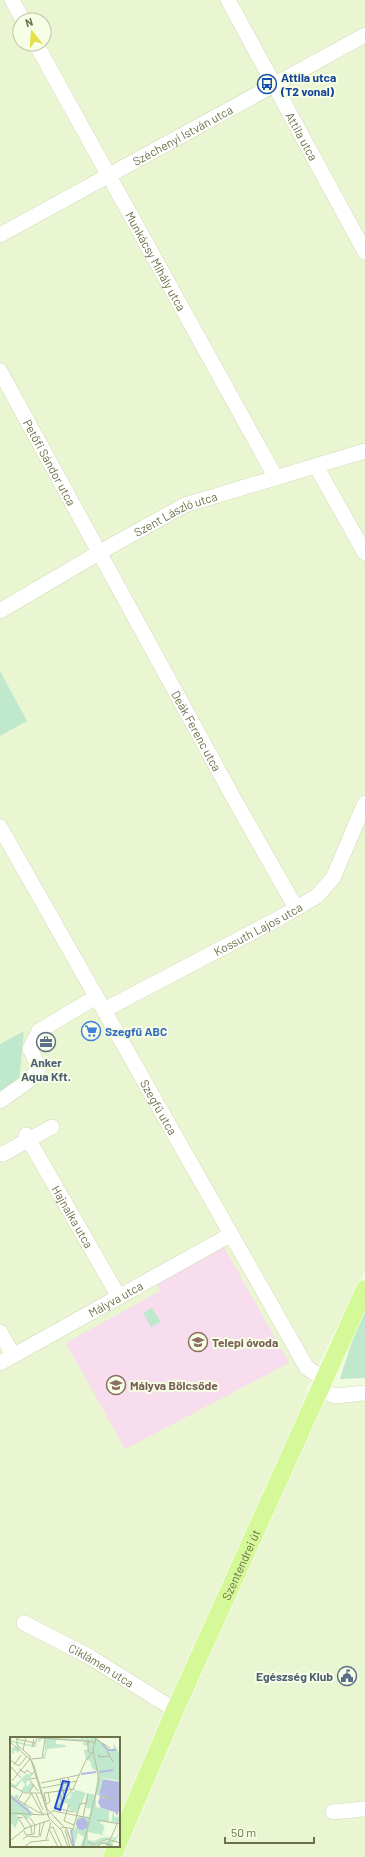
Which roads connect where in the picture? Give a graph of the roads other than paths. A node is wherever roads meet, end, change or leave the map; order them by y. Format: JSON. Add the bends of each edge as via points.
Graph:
{"nodes":[{"id":1,"x":12,"y":0,"type":"edge"},
{"id":2,"x":228,"y":0,"type":"edge"},
{"id":3,"x":19,"y":12,"type":"edge"},
{"id":4,"x":365,"y":35,"type":"edge"},
{"id":5,"x":40,"y":52,"type":"edge"},
{"id":6,"x":274,"y":85,"type":"junction"},
{"id":7,"x":108,"y":177,"type":"junction"},
{"id":8,"x":0,"y":235,"type":"edge"},
{"id":9,"x":365,"y":252,"type":"edge"},
{"id":10,"x":0,"y":371,"type":"edge"},
{"id":11,"x":365,"y":451,"type":"edge"},
{"id":12,"x":316,"y":466,"type":"junction"},
{"id":13,"x":276,"y":478,"type":"junction"},
{"id":14,"x":100,"y":552,"type":"junction"},
{"id":15,"x":365,"y":553,"type":"edge"},
{"id":16,"x":0,"y":611,"type":"edge"},
{"id":17,"x":365,"y":803,"type":"edge"},
{"id":18,"x":0,"y":827,"type":"edge"},
{"id":19,"x":296,"y":908,"type":"junction"},
{"id":20,"x":100,"y":1003,"type":"junction"},
{"id":21,"x":0,"y":1101,"type":"edge"},
{"id":22,"x":52,"y":1127,"type":"dead end"},
{"id":23,"x":27,"y":1138,"type":"junction"},
{"id":24,"x":3,"y":1154,"type":"dead end"},
{"id":25,"x":230,"y":1234,"type":"junction"},
{"id":26,"x":365,"y":1289,"type":"edge"},
{"id":27,"x":119,"y":1297,"type":"junction"},
{"id":28,"x":0,"y":1332,"type":"edge"},
{"id":29,"x":13,"y":1356,"type":"junction"},
{"id":30,"x":0,"y":1363,"type":"edge"},
{"id":31,"x":322,"y":1384,"type":"junction"},
{"id":32,"x":365,"y":1393,"type":"edge"},
{"id":33,"x":24,"y":1623,"type":"dead end"},
{"id":34,"x":175,"y":1710,"type":"junction"},
{"id":35,"x":365,"y":1809,"type":"edge"},
{"id":36,"x":333,"y":1812,"type":"dead end"},
{"id":37,"x":120,"y":1839,"type":"edge"},
{"id":38,"x":117,"y":1847,"type":"edge"},
{"id":39,"x":112,"y":1857,"type":"edge"}],
"edges":[{"from":1,"to":3,"type":"street"},
{"from":2,"to":6,"type":"street","name":"Attila utca"},
{"from":4,"to":6,"type":"street","name":"Széchenyi István utca"},
{"from":5,"to":7,"type":"street","name":"Munkácsy Mihály utca"},
{"from":6,"to":7,"type":"street","name":"Széchenyi István utca"},
{"from":6,"to":9,"type":"street","name":"Attila utca"},
{"from":7,"to":8,"type":"street","name":"Széchenyi István utca"},
{"from":7,"to":13,"type":"street","name":"Munkácsy Mihály utca"},
{"from":10,"to":14,"type":"street","name":"Petőfi Sándor utca"},
{"from":11,"to":12,"type":"street","name":"Szent László utca"},
{"from":12,"to":13,"type":"street","name":"Szent László utca"},
{"from":12,"to":15,"type":"street"},
{"from":13,"to":14,"type":"street","name":"Szent László utca","via":[[185,505]]},
{"from":14,"to":16,"type":"street","name":"Szent László utca"},
{"from":14,"to":19,"type":"street","name":"Deák Ferenc utca"},
{"from":17,"to":19,"type":"street","name":"Kossuth Lajos utca","via":[[333,878],[317,896]]},
{"from":18,"to":20,"type":"street","name":"Szegfű utca"},
{"from":19,"to":20,"type":"street","name":"Kossuth Lajos utca"},
{"from":20,"to":21,"type":"street","name":"Kossuth Lajos utca","via":[[38,1031],[30,1049],[39,1067],[31,1079]]},
{"from":20,"to":25,"type":"street","name":"Szegfű utca"},
{"from":22,"to":23,"type":"street"},
{"from":23,"to":24,"type":"street"},
{"from":23,"to":27,"type":"street","name":"Hajnalka utca"},
{"from":25,"to":27,"type":"street","name":"Mályva utca"},
{"from":25,"to":31,"type":"street","name":"Szegfű utca","via":[[307,1368]]},
{"from":26,"to":31,"type":"main road","name":"Szentendrei út"},
{"from":27,"to":29,"type":"street","name":"Mályva utca"},
{"from":28,"to":29,"type":"street"},
{"from":29,"to":30,"type":"street","name":"Mályva utca"},
{"from":31,"to":32,"type":"street","name":"Szegfű utca","via":[[335,1396]]},
{"from":31,"to":34,"type":"main road","name":"Szentendrei út"},
{"from":33,"to":34,"type":"street","name":"Ciklámen utca","via":[[90,1657]]},
{"from":34,"to":37,"type":"main road","name":"Szentendrei út"},
{"from":35,"to":36,"type":"street"},
{"from":38,"to":39,"type":"main road"}]}
